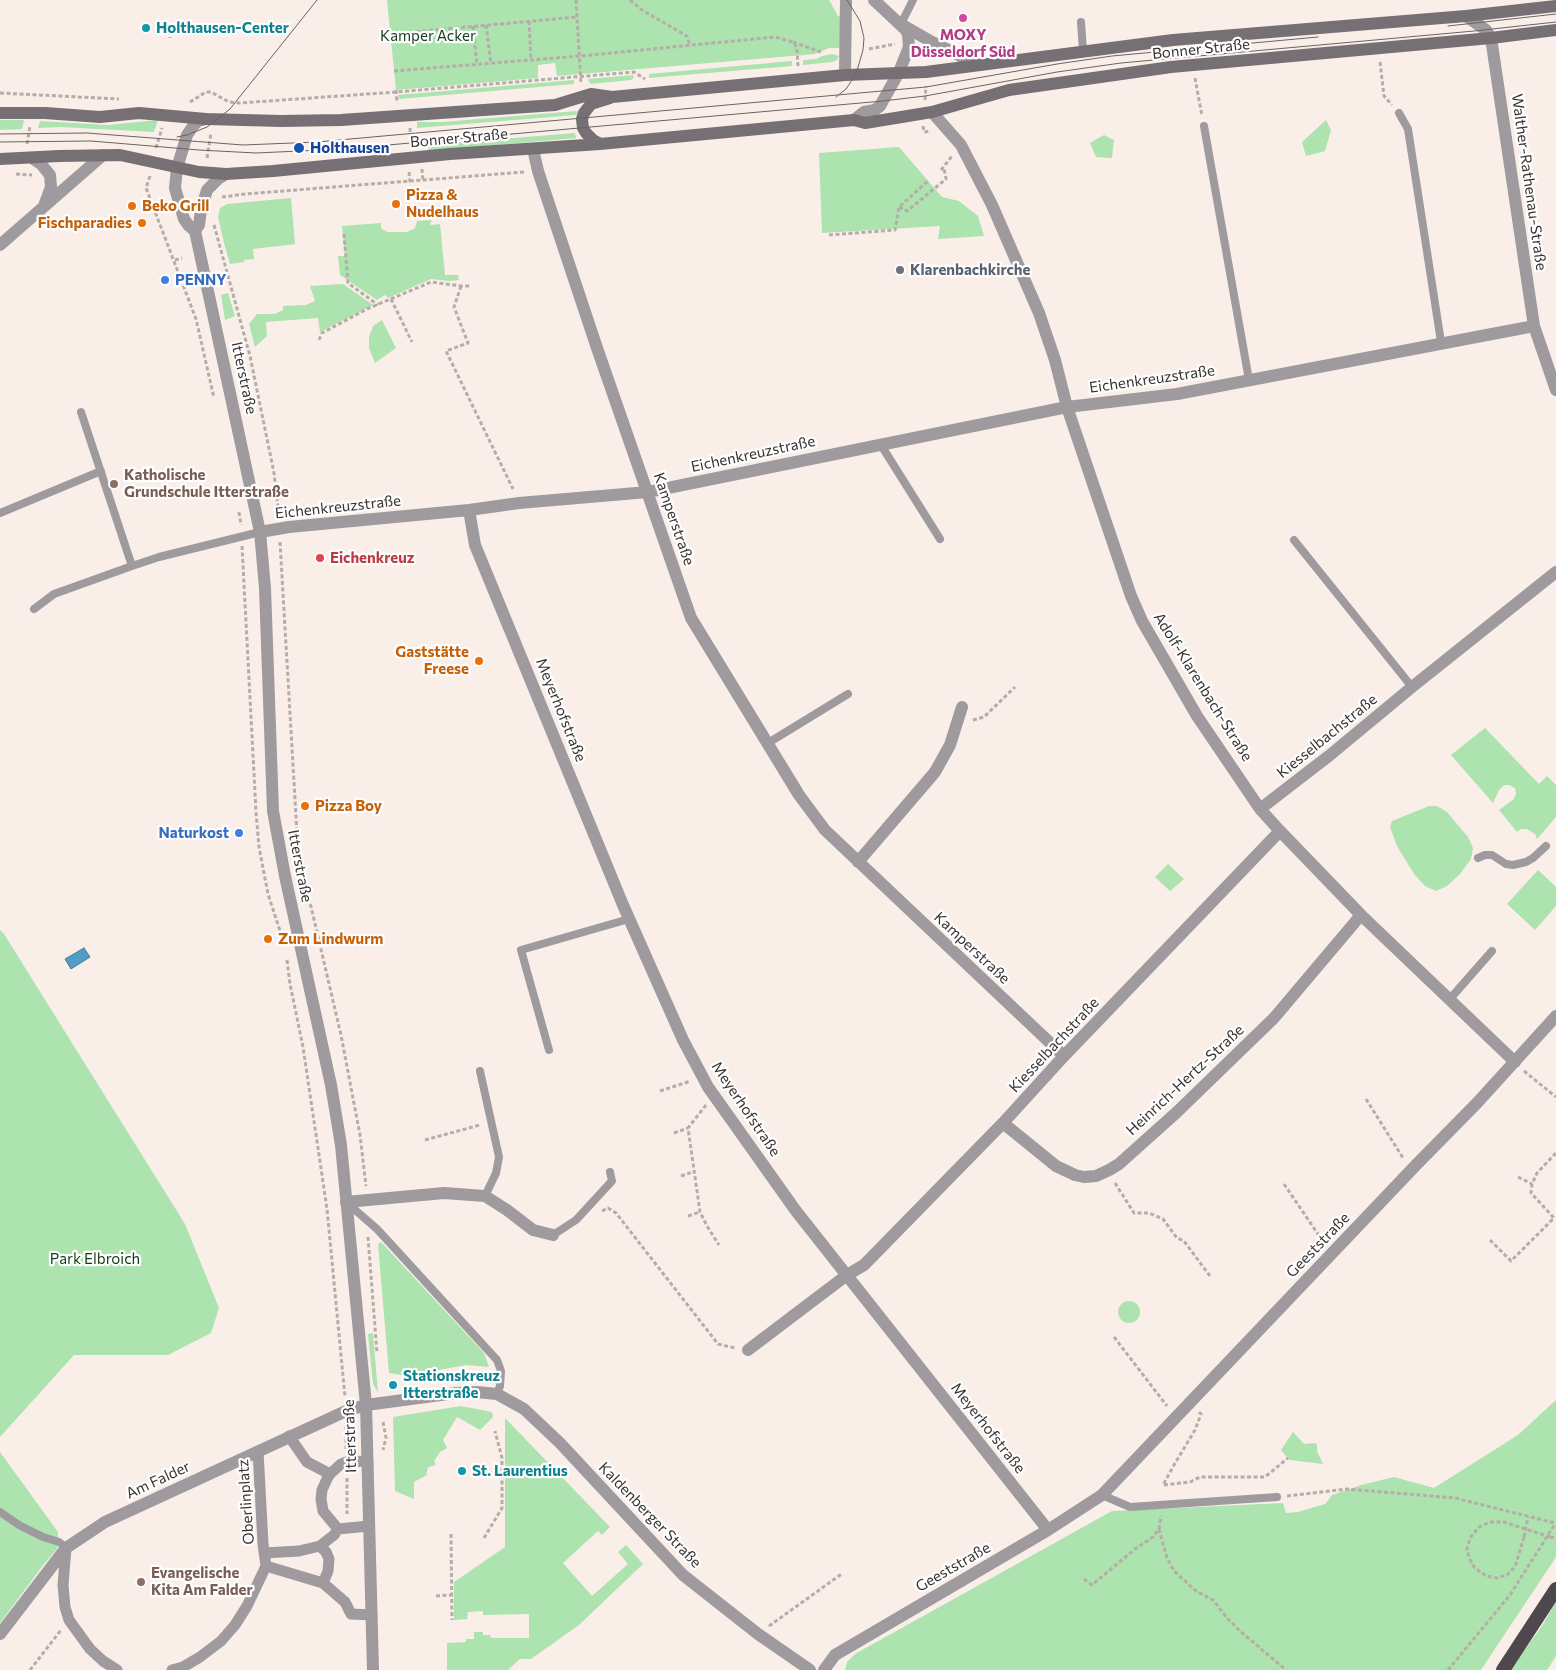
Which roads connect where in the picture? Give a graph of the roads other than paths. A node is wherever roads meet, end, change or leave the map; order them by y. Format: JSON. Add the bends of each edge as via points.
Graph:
{"nodes":[{"id":1,"x":846,"y":0,"type":"edge"},
{"id":2,"x":874,"y":0,"type":"edge"},
{"id":3,"x":913,"y":0,"type":"edge"},
{"id":4,"x":1556,"y":6,"type":"edge"},
{"id":5,"x":1466,"y":16,"type":"junction"},
{"id":6,"x":1081,"y":22,"type":"dead end"},
{"id":7,"x":901,"y":24,"type":"junction"},
{"id":8,"x":1556,"y":30,"type":"edge"},
{"id":9,"x":1491,"y":38,"type":"junction"},
{"id":10,"x":1083,"y":51,"type":"junction"},
{"id":11,"x":979,"y":65,"type":"junction"},
{"id":12,"x":899,"y":72,"type":"junction"},
{"id":13,"x":845,"y":75,"type":"junction"},
{"id":14,"x":612,"y":97,"type":"junction"},
{"id":15,"x":932,"y":112,"type":"junction"},
{"id":16,"x":0,"y":113,"type":"edge"},
{"id":17,"x":1399,"y":113,"type":"road end"},
{"id":18,"x":206,"y":119,"type":"junction"},
{"id":19,"x":854,"y":120,"type":"junction"},
{"id":20,"x":1204,"y":126,"type":"dead end"},
{"id":21,"x":600,"y":144,"type":"junction"},
{"id":22,"x":533,"y":149,"type":"junction"},
{"id":23,"x":103,"y":154,"type":"junction"},
{"id":24,"x":3,"y":157,"type":"edge"},
{"id":25,"x":32,"y":158,"type":"junction"},
{"id":26,"x":177,"y":168,"type":"junction"},
{"id":27,"x":226,"y":174,"type":"junction"},
{"id":28,"x":44,"y":205,"type":"junction"},
{"id":29,"x":195,"y":231,"type":"junction"},
{"id":30,"x":0,"y":245,"type":"edge"},
{"id":31,"x":1534,"y":326,"type":"junction"},
{"id":32,"x":1441,"y":342,"type":"junction"},
{"id":33,"x":1249,"y":380,"type":"junction"},
{"id":34,"x":1556,"y":390,"type":"edge"},
{"id":35,"x":1067,"y":407,"type":"junction"},
{"id":36,"x":81,"y":412,"type":"dead end"},
{"id":37,"x":881,"y":445,"type":"junction"},
{"id":38,"x":101,"y":471,"type":"junction"},
{"id":39,"x":648,"y":492,"type":"junction"},
{"id":40,"x":469,"y":510,"type":"junction"},
{"id":41,"x":0,"y":513,"type":"edge"},
{"id":42,"x":260,"y":532,"type":"junction"},
{"id":43,"x":940,"y":539,"type":"dead end"},
{"id":44,"x":1294,"y":540,"type":"dead end"},
{"id":45,"x":132,"y":566,"type":"junction"},
{"id":46,"x":1556,"y":572,"type":"edge"},
{"id":47,"x":34,"y":609,"type":"dead end"},
{"id":48,"x":1412,"y":687,"type":"junction"},
{"id":49,"x":848,"y":694,"type":"dead end"},
{"id":50,"x":962,"y":707,"type":"dead end"},
{"id":51,"x":768,"y":744,"type":"junction"},
{"id":52,"x":1260,"y":809,"type":"junction"},
{"id":53,"x":1280,"y":831,"type":"junction"},
{"id":54,"x":1546,"y":846,"type":"dead end"},
{"id":55,"x":1478,"y":858,"type":"dead end"},
{"id":56,"x":858,"y":862,"type":"junction"},
{"id":57,"x":1361,"y":915,"type":"junction"},
{"id":58,"x":629,"y":919,"type":"junction"},
{"id":59,"x":1492,"y":951,"type":"dead end"},
{"id":60,"x":1449,"y":1000,"type":"junction"},
{"id":61,"x":1556,"y":1016,"type":"edge"},
{"id":62,"x":549,"y":1050,"type":"dead end"},
{"id":63,"x":1064,"y":1056,"type":"junction"},
{"id":64,"x":1514,"y":1062,"type":"junction"},
{"id":65,"x":480,"y":1070,"type":"dead end"},
{"id":66,"x":1004,"y":1123,"type":"junction"},
{"id":67,"x":610,"y":1172,"type":"dead end"},
{"id":68,"x":485,"y":1196,"type":"junction"},
{"id":69,"x":346,"y":1202,"type":"junction"},
{"id":70,"x":553,"y":1236,"type":"joint"},
{"id":71,"x":847,"y":1275,"type":"junction"},
{"id":72,"x":748,"y":1350,"type":"road end"},
{"id":73,"x":497,"y":1394,"type":"junction"},
{"id":74,"x":366,"y":1405,"type":"junction"},
{"id":75,"x":289,"y":1436,"type":"junction"},
{"id":76,"x":258,"y":1450,"type":"junction"},
{"id":77,"x":368,"y":1461,"type":"junction"},
{"id":78,"x":330,"y":1474,"type":"junction"},
{"id":79,"x":1102,"y":1496,"type":"junction"},
{"id":80,"x":1277,"y":1497,"type":"road end"},
{"id":81,"x":0,"y":1512,"type":"edge"},
{"id":82,"x":369,"y":1526,"type":"junction"},
{"id":83,"x":343,"y":1529,"type":"junction"},
{"id":84,"x":1048,"y":1530,"type":"junction"},
{"id":85,"x":320,"y":1546,"type":"junction"},
{"id":86,"x":66,"y":1548,"type":"junction"},
{"id":87,"x":264,"y":1552,"type":"junction"},
{"id":88,"x":266,"y":1566,"type":"junction"},
{"id":89,"x":323,"y":1583,"type":"junction"},
{"id":90,"x":1556,"y":1589,"type":"edge"},
{"id":91,"x":372,"y":1615,"type":"junction"},
{"id":92,"x":0,"y":1634,"type":"edge"},
{"id":93,"x":117,"y":1670,"type":"edge"},
{"id":94,"x":172,"y":1670,"type":"edge"},
{"id":95,"x":373,"y":1670,"type":"edge"},
{"id":96,"x":810,"y":1670,"type":"edge"},
{"id":97,"x":824,"y":1670,"type":"edge"},
{"id":98,"x":1503,"y":1670,"type":"edge"}],
"edges":[{"from":1,"to":13,"type":"street"},
{"from":2,"to":7,"type":"street","name":"Bonner Straße"},
{"from":3,"to":7,"type":"lane"},
{"from":4,"to":5,"type":"main road","name":"Bonner Straße"},
{"from":5,"to":9,"type":"street","via":[[1486,30]]},
{"from":5,"to":10,"type":"main road","name":"Bonner Straße","via":[[1173,40]]},
{"from":6,"to":10,"type":"lane"},
{"from":7,"to":11,"type":"street","name":"Bonner Straße"},
{"from":7,"to":12,"type":"street","name":"Bonner Straße","via":[[908,35],[909,46]]},
{"from":8,"to":9,"type":"main road","name":"Bonner Straße"},
{"from":9,"to":15,"type":"main road","name":"Bonner Straße","via":[[1171,67],[1009,90]]},
{"from":9,"to":31,"type":"street","name":"Walther-Rathenau-Straße"},
{"from":10,"to":11,"type":"main road","name":"Bonner Straße"},
{"from":11,"to":12,"type":"main road","name":"Bonner Straße"},
{"from":12,"to":13,"type":"main road","name":"Bonner Straße"},
{"from":12,"to":19,"type":"street","name":"Bonner Straße","via":[[880,106]]},
{"from":13,"to":14,"type":"main road","name":"Bonner Straße"},
{"from":14,"to":18,"type":"main road","name":"Bonner Straße","via":[[597,94],[555,105],[338,121]]},
{"from":14,"to":21,"type":"main road","via":[[591,104],[582,119],[586,133]]},
{"from":15,"to":19,"type":"main road","name":"Bonner Straße","via":[[865,123]]},
{"from":15,"to":35,"type":"street","name":"Adolf-Klarenbach-Straße","via":[[961,145],[992,205],[1039,313]]},
{"from":16,"to":18,"type":"main road","name":"Bonner Straße","via":[[100,117],[139,113]]},
{"from":17,"to":32,"type":"lane","via":[[1408,129]]},
{"from":18,"to":26,"type":"street","name":"Itterstraße","via":[[190,130]]},
{"from":19,"to":21,"type":"main road","name":"Bonner Straße"},
{"from":20,"to":33,"type":"lane"},
{"from":21,"to":22,"type":"main road","name":"Bonner Straße"},
{"from":22,"to":27,"type":"main road","name":"Bonner Straße"},
{"from":22,"to":39,"type":"street","name":"Kamperstraße","via":[[597,348]]},
{"from":23,"to":25,"type":"main road","name":"Bonner Straße"},
{"from":23,"to":26,"type":"main road","name":"Bonner Straße","via":[[138,158]]},
{"from":23,"to":28,"type":"street"},
{"from":24,"to":25,"type":"main road","name":"Bonner Straße"},
{"from":25,"to":28,"type":"street","via":[[50,175],[51,187]]},
{"from":26,"to":27,"type":"main road","name":"Bonner Straße"},
{"from":26,"to":29,"type":"street","name":"Itterstraße","via":[[176,188],[184,219]]},
{"from":27,"to":29,"type":"street","name":"Itterstraße","via":[[207,190]]},
{"from":28,"to":30,"type":"street"},
{"from":29,"to":42,"type":"street","name":"Itterstraße"},
{"from":31,"to":32,"type":"street","name":"Eichenkreuzstraße"},
{"from":31,"to":34,"type":"street","name":"Walther-Rathenau-Straße"},
{"from":32,"to":33,"type":"street","name":"Eichenkreuzstraße"},
{"from":33,"to":35,"type":"street","name":"Eichenkreuzstraße","via":[[1177,394]]},
{"from":35,"to":37,"type":"street","name":"Eichenkreuzstraße"},
{"from":35,"to":52,"type":"street","name":"Adolf-Klarenbach-Straße","via":[[1142,621],[1197,716]]},
{"from":36,"to":38,"type":"lane"},
{"from":37,"to":39,"type":"street","name":"Eichenkreuzstraße"},
{"from":37,"to":43,"type":"lane"},
{"from":38,"to":41,"type":"lane"},
{"from":38,"to":45,"type":"lane"},
{"from":39,"to":40,"type":"street","name":"Eichenkreuzstraße"},
{"from":39,"to":51,"type":"street","name":"Kamperstraße","via":[[691,618]]},
{"from":40,"to":42,"type":"street","name":"Eichenkreuzstraße"},
{"from":40,"to":58,"type":"street","name":"Meyerhofstraße","via":[[475,546]]},
{"from":42,"to":45,"type":"lane"},
{"from":42,"to":69,"type":"street","name":"Itterstraße","via":[[273,811],[331,1085]]},
{"from":44,"to":48,"type":"lane"},
{"from":45,"to":47,"type":"lane","via":[[54,594]]},
{"from":46,"to":48,"type":"street","name":"Kiesselbachstraße"},
{"from":48,"to":52,"type":"street","name":"Kiesselbachstraße"},
{"from":49,"to":51,"type":"lane"},
{"from":50,"to":56,"type":"street","via":[[950,745],[935,772]]},
{"from":51,"to":56,"type":"street","name":"Kamperstraße","via":[[811,812]]},
{"from":52,"to":53,"type":"street","name":"Adolf-Klarenbach-Straße"},
{"from":53,"to":57,"type":"street","name":"Adolf-Klarenbach-Straße"},
{"from":53,"to":63,"type":"street","name":"Kiesselbachstraße"},
{"from":54,"to":55,"type":"lane","via":[[1533,858],[1513,866],[1492,855]]},
{"from":56,"to":63,"type":"street","name":"Kamperstraße"},
{"from":57,"to":60,"type":"street","name":"Adolf-Klarenbach-Straße"},
{"from":57,"to":66,"type":"street","name":"Heinrich-Hertz-Straße","via":[[1274,1018],[1177,1112],[1109,1170],[1096,1176],[1076,1175],[1056,1166]]},
{"from":58,"to":62,"type":"lane","via":[[521,950]]},
{"from":58,"to":71,"type":"street","name":"Meyerhofstraße","via":[[683,1040],[714,1096],[796,1211]]},
{"from":59,"to":60,"type":"lane"},
{"from":60,"to":64,"type":"street","name":"Adolf-Klarenbach-Straße"},
{"from":61,"to":64,"type":"street","name":"Geeststraße"},
{"from":63,"to":66,"type":"street","name":"Kiesselbachstraße"},
{"from":64,"to":79,"type":"street","name":"Geeststraße"},
{"from":65,"to":68,"type":"lane","via":[[499,1157],[499,1166]]},
{"from":66,"to":71,"type":"street","name":"Kiesselbachstraße","via":[[864,1265]]},
{"from":67,"to":70,"type":"lane","via":[[612,1181],[576,1220]]},
{"from":68,"to":69,"type":"street","via":[[444,1194]]},
{"from":68,"to":70,"type":"street","via":[[533,1230]]},
{"from":69,"to":73,"type":"lane","via":[[367,1219],[497,1360],[502,1371]]},
{"from":69,"to":74,"type":"street","name":"Itterstraße"},
{"from":71,"to":72,"type":"street"},
{"from":71,"to":84,"type":"street","name":"Meyerhofstraße"},
{"from":73,"to":74,"type":"street","name":"Kaldenberger Straße","via":[[456,1393]]},
{"from":73,"to":96,"type":"street","name":"Kaldenberger Straße","via":[[524,1409],[683,1576]]},
{"from":74,"to":75,"type":"street","name":"Am Falder"},
{"from":74,"to":77,"type":"street","name":"Itterstraße"},
{"from":75,"to":76,"type":"street","name":"Am Falder"},
{"from":75,"to":78,"type":"street","via":[[306,1462]]},
{"from":76,"to":86,"type":"street","name":"Am Falder","via":[[105,1522]]},
{"from":76,"to":87,"type":"street","name":"Oberlinplatz"},
{"from":77,"to":78,"type":"street","via":[[346,1462]]},
{"from":77,"to":82,"type":"street","name":"Itterstraße"},
{"from":78,"to":83,"type":"street","via":[[322,1490],[323,1511]]},
{"from":79,"to":80,"type":"lane","via":[[1130,1507]]},
{"from":79,"to":84,"type":"street","name":"Geeststraße"},
{"from":81,"to":86,"type":"lane"},
{"from":82,"to":83,"type":"street"},
{"from":82,"to":91,"type":"street","name":"Itterstraße"},
{"from":83,"to":85,"type":"street"},
{"from":84,"to":97,"type":"street","name":"Geeststraße","via":[[835,1655]]},
{"from":85,"to":87,"type":"street","name":"Oberlinplatz","via":[[298,1551]]},
{"from":85,"to":89,"type":"street","via":[[329,1559]]},
{"from":86,"to":92,"type":"street","name":"Am Falder"},
{"from":86,"to":93,"type":"street","via":[[63,1585],[69,1620],[90,1649]]},
{"from":87,"to":88,"type":"street","name":"Oberlinplatz"},
{"from":88,"to":89,"type":"street"},
{"from":88,"to":94,"type":"street","via":[[247,1606],[221,1641],[200,1658]]},
{"from":89,"to":91,"type":"street","via":[[345,1602],[351,1614]]},
{"from":90,"to":98,"type":"highway"},
{"from":91,"to":95,"type":"street","name":"Itterstraße"}]}
